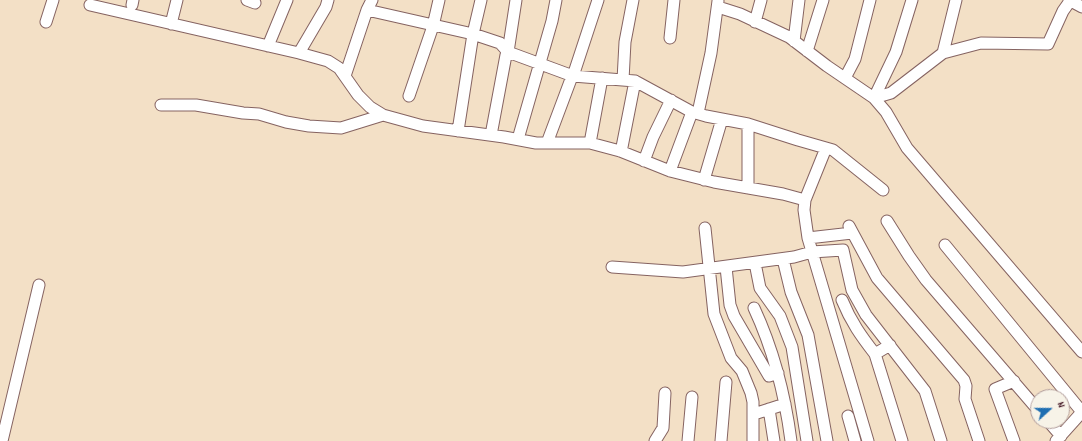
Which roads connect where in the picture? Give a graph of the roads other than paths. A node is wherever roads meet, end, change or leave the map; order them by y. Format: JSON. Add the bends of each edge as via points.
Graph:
{"nodes":[{"id":1,"x":53,"y":0,"type":"edge"},
{"id":2,"x":177,"y":0,"type":"edge"},
{"id":3,"x":287,"y":0,"type":"edge"},
{"id":4,"x":328,"y":0,"type":"edge"},
{"id":5,"x":372,"y":0,"type":"edge"},
{"id":6,"x":439,"y":0,"type":"edge"},
{"id":7,"x":481,"y":0,"type":"edge"},
{"id":8,"x":516,"y":0,"type":"edge"},
{"id":9,"x":556,"y":0,"type":"edge"},
{"id":10,"x":598,"y":0,"type":"edge"},
{"id":11,"x":633,"y":0,"type":"edge"},
{"id":12,"x":674,"y":0,"type":"edge"},
{"id":13,"x":762,"y":0,"type":"edge"},
{"id":14,"x":799,"y":0,"type":"edge"},
{"id":15,"x":823,"y":0,"type":"edge"},
{"id":16,"x":870,"y":0,"type":"edge"},
{"id":17,"x":912,"y":0,"type":"edge"},
{"id":18,"x":956,"y":0,"type":"edge"},
{"id":19,"x":1070,"y":0,"type":"edge"},
{"id":20,"x":718,"y":3,"type":"edge"},
{"id":21,"x":90,"y":6,"type":"dead end"},
{"id":22,"x":1082,"y":6,"type":"edge"},
{"id":23,"x":367,"y":10,"type":"junction"},
{"id":24,"x":46,"y":22,"type":"dead end"},
{"id":25,"x":756,"y":22,"type":"junction"},
{"id":26,"x":171,"y":24,"type":"junction"},
{"id":27,"x":434,"y":26,"type":"junction"},
{"id":28,"x":473,"y":34,"type":"junction"},
{"id":29,"x":670,"y":38,"type":"dead end"},
{"id":30,"x":794,"y":41,"type":"junction"},
{"id":31,"x":268,"y":46,"type":"junction"},
{"id":32,"x":807,"y":51,"type":"junction"},
{"id":33,"x":299,"y":53,"type":"junction"},
{"id":34,"x":943,"y":53,"type":"junction"},
{"id":35,"x":507,"y":54,"type":"junction"},
{"id":36,"x":539,"y":63,"type":"junction"},
{"id":37,"x":345,"y":76,"type":"junction"},
{"id":38,"x":572,"y":77,"type":"junction"},
{"id":39,"x":602,"y":78,"type":"junction"},
{"id":40,"x":845,"y":78,"type":"junction"},
{"id":41,"x":623,"y":80,"type":"junction"},
{"id":42,"x":635,"y":81,"type":"junction"},
{"id":43,"x":409,"y":96,"type":"dead end"},
{"id":44,"x":874,"y":98,"type":"junction"},
{"id":45,"x":671,"y":100,"type":"junction"},
{"id":46,"x":161,"y":106,"type":"dead end"},
{"id":47,"x":695,"y":113,"type":"junction"},
{"id":48,"x":383,"y":116,"type":"junction"},
{"id":49,"x":722,"y":119,"type":"junction"},
{"id":50,"x":748,"y":124,"type":"junction"},
{"id":51,"x":458,"y":131,"type":"junction"},
{"id":52,"x":491,"y":135,"type":"junction"},
{"id":53,"x":518,"y":139,"type":"junction"},
{"id":54,"x":547,"y":143,"type":"junction"},
{"id":55,"x":590,"y":143,"type":"junction"},
{"id":56,"x":826,"y":148,"type":"junction"},
{"id":57,"x":620,"y":151,"type":"junction"},
{"id":58,"x":644,"y":161,"type":"junction"},
{"id":59,"x":670,"y":171,"type":"junction"},
{"id":60,"x":704,"y":180,"type":"junction"},
{"id":61,"x":748,"y":188,"type":"junction"},
{"id":62,"x":883,"y":190,"type":"dead end"},
{"id":63,"x":805,"y":200,"type":"junction"},
{"id":64,"x":887,"y":221,"type":"dead end"},
{"id":65,"x":705,"y":228,"type":"dead end"},
{"id":66,"x":808,"y":238,"type":"junction"},
{"id":67,"x":945,"y":245,"type":"dead end"},
{"id":68,"x":812,"y":252,"type":"junction"},
{"id":69,"x":783,"y":259,"type":"junction"},
{"id":70,"x":756,"y":263,"type":"junction"},
{"id":71,"x":612,"y":267,"type":"dead end"},
{"id":72,"x":726,"y":267,"type":"junction"},
{"id":73,"x":709,"y":269,"type":"junction"},
{"id":74,"x":39,"y":285,"type":"dead end"},
{"id":75,"x":842,"y":300,"type":"dead end"},
{"id":76,"x":754,"y":308,"type":"dead end"},
{"id":77,"x":890,"y":345,"type":"junction"},
{"id":78,"x":1082,"y":352,"type":"edge"},
{"id":79,"x":875,"y":354,"type":"junction"},
{"id":80,"x":778,"y":373,"type":"junction"},
{"id":81,"x":1014,"y":381,"type":"junction"},
{"id":82,"x":726,"y":382,"type":"dead end"},
{"id":83,"x":665,"y":393,"type":"dead end"},
{"id":84,"x":692,"y":397,"type":"dead end"},
{"id":85,"x":1030,"y":400,"type":"edge"},
{"id":86,"x":785,"y":404,"type":"junction"},
{"id":87,"x":769,"y":409,"type":"junction"},
{"id":88,"x":1082,"y":412,"type":"edge"},
{"id":89,"x":754,"y":414,"type":"junction"},
{"id":90,"x":848,"y":416,"type":"dead end"},
{"id":91,"x":1052,"y":429,"type":"edge"},
{"id":92,"x":1058,"y":439,"type":"edge"},
{"id":93,"x":2,"y":441,"type":"edge"},
{"id":94,"x":655,"y":441,"type":"edge"},
{"id":95,"x":688,"y":441,"type":"edge"},
{"id":96,"x":721,"y":441,"type":"edge"},
{"id":97,"x":753,"y":441,"type":"edge"},
{"id":98,"x":774,"y":441,"type":"edge"},
{"id":99,"x":791,"y":441,"type":"edge"},
{"id":100,"x":807,"y":441,"type":"edge"},
{"id":101,"x":827,"y":441,"type":"edge"},
{"id":102,"x":855,"y":441,"type":"edge"},
{"id":103,"x":868,"y":441,"type":"edge"},
{"id":104,"x":902,"y":441,"type":"edge"},
{"id":105,"x":941,"y":441,"type":"edge"},
{"id":106,"x":979,"y":441,"type":"edge"},
{"id":107,"x":1014,"y":441,"type":"edge"}],
"edges":[{"from":1,"to":24,"type":"street"},
{"from":2,"to":26,"type":"street"},
{"from":3,"to":31,"type":"street"},
{"from":4,"to":33,"type":"street","via":[[326,8]]},
{"from":5,"to":23,"type":"street"},
{"from":6,"to":27,"type":"street"},
{"from":7,"to":28,"type":"street"},
{"from":8,"to":35,"type":"street"},
{"from":9,"to":36,"type":"street"},
{"from":10,"to":38,"type":"street"},
{"from":11,"to":41,"type":"street","via":[[625,42]]},
{"from":12,"to":29,"type":"street"},
{"from":13,"to":25,"type":"street"},
{"from":14,"to":30,"type":"street"},
{"from":15,"to":32,"type":"street"},
{"from":16,"to":40,"type":"street","via":[[855,60]]},
{"from":17,"to":44,"type":"street","via":[[896,52]]},
{"from":18,"to":34,"type":"street"},
{"from":19,"to":22,"type":"street"},
{"from":19,"to":34,"type":"street","via":[[1048,44],[981,43]]},
{"from":20,"to":25,"type":"street"},
{"from":20,"to":47,"type":"street","via":[[711,53]]},
{"from":21,"to":26,"type":"street"},
{"from":23,"to":27,"type":"street"},
{"from":23,"to":37,"type":"street"},
{"from":25,"to":30,"type":"street"},
{"from":26,"to":31,"type":"street"},
{"from":27,"to":28,"type":"street"},
{"from":27,"to":43,"type":"street"},
{"from":28,"to":35,"type":"street","via":[[500,43]]},
{"from":28,"to":51,"type":"street"},
{"from":30,"to":32,"type":"street"},
{"from":31,"to":33,"type":"street"},
{"from":32,"to":40,"type":"street"},
{"from":33,"to":37,"type":"street","via":[[328,61],[339,68]]},
{"from":34,"to":44,"type":"street","via":[[891,93]]},
{"from":35,"to":36,"type":"street"},
{"from":35,"to":52,"type":"street"},
{"from":36,"to":38,"type":"street"},
{"from":36,"to":53,"type":"street"},
{"from":37,"to":48,"type":"street","via":[[358,95]]},
{"from":38,"to":39,"type":"street"},
{"from":38,"to":54,"type":"street"},
{"from":39,"to":41,"type":"street"},
{"from":39,"to":55,"type":"street"},
{"from":40,"to":44,"type":"street"},
{"from":41,"to":42,"type":"street"},
{"from":42,"to":45,"type":"street"},
{"from":42,"to":57,"type":"street"},
{"from":44,"to":78,"type":"street","via":[[886,112],[907,148]]},
{"from":45,"to":47,"type":"street"},
{"from":45,"to":58,"type":"street"},
{"from":46,"to":48,"type":"street","via":[[196,105],[259,114],[309,126],[341,128]]},
{"from":47,"to":49,"type":"street"},
{"from":47,"to":59,"type":"street"},
{"from":48,"to":51,"type":"street"},
{"from":49,"to":50,"type":"street"},
{"from":49,"to":60,"type":"street"},
{"from":50,"to":56,"type":"street"},
{"from":50,"to":61,"type":"street"},
{"from":51,"to":52,"type":"street"},
{"from":52,"to":53,"type":"street"},
{"from":53,"to":54,"type":"street"},
{"from":54,"to":55,"type":"street"},
{"from":55,"to":57,"type":"street"},
{"from":56,"to":62,"type":"street","via":[[833,150]]},
{"from":56,"to":63,"type":"street"},
{"from":57,"to":58,"type":"street"},
{"from":58,"to":59,"type":"street"},
{"from":59,"to":60,"type":"street"},
{"from":60,"to":61,"type":"street"},
{"from":61,"to":63,"type":"street"},
{"from":63,"to":66,"type":"street"},
{"from":64,"to":81,"type":"street","via":[[926,280]]},
{"from":65,"to":73,"type":"street"},
{"from":66,"to":68,"type":"street"},
{"from":66,"to":106,"type":"street","via":[[850,229],[877,278],[964,380],[965,399]]},
{"from":67,"to":88,"type":"street"},
{"from":68,"to":69,"type":"street"},
{"from":68,"to":77,"type":"street","via":[[843,250],[852,290]]},
{"from":68,"to":103,"type":"street"},
{"from":69,"to":70,"type":"street"},
{"from":69,"to":101,"type":"street","via":[[791,292],[808,335]]},
{"from":70,"to":72,"type":"street"},
{"from":70,"to":100,"type":"street","via":[[760,288],[780,316],[792,347]]},
{"from":71,"to":73,"type":"street","via":[[683,272]]},
{"from":72,"to":73,"type":"street"},
{"from":72,"to":80,"type":"street","via":[[730,305],[734,316],[769,376]]},
{"from":73,"to":89,"type":"street","via":[[714,314],[731,358],[742,371],[753,402]]},
{"from":74,"to":93,"type":"street"},
{"from":75,"to":79,"type":"street","via":[[859,335]]},
{"from":76,"to":80,"type":"street","via":[[766,333]]},
{"from":77,"to":79,"type":"street"},
{"from":77,"to":105,"type":"street","via":[[925,391]]},
{"from":79,"to":104,"type":"street"},
{"from":80,"to":86,"type":"street"},
{"from":81,"to":85,"type":"street"},
{"from":81,"to":107,"type":"street","via":[[995,389]]},
{"from":82,"to":96,"type":"street"},
{"from":83,"to":94,"type":"street","via":[[663,428]]},
{"from":84,"to":95,"type":"street"},
{"from":86,"to":87,"type":"street"},
{"from":86,"to":99,"type":"street"},
{"from":87,"to":89,"type":"street"},
{"from":87,"to":98,"type":"street"},
{"from":88,"to":92,"type":"street"},
{"from":89,"to":97,"type":"street"},
{"from":90,"to":102,"type":"street"},
{"from":91,"to":92,"type":"street"}]}
